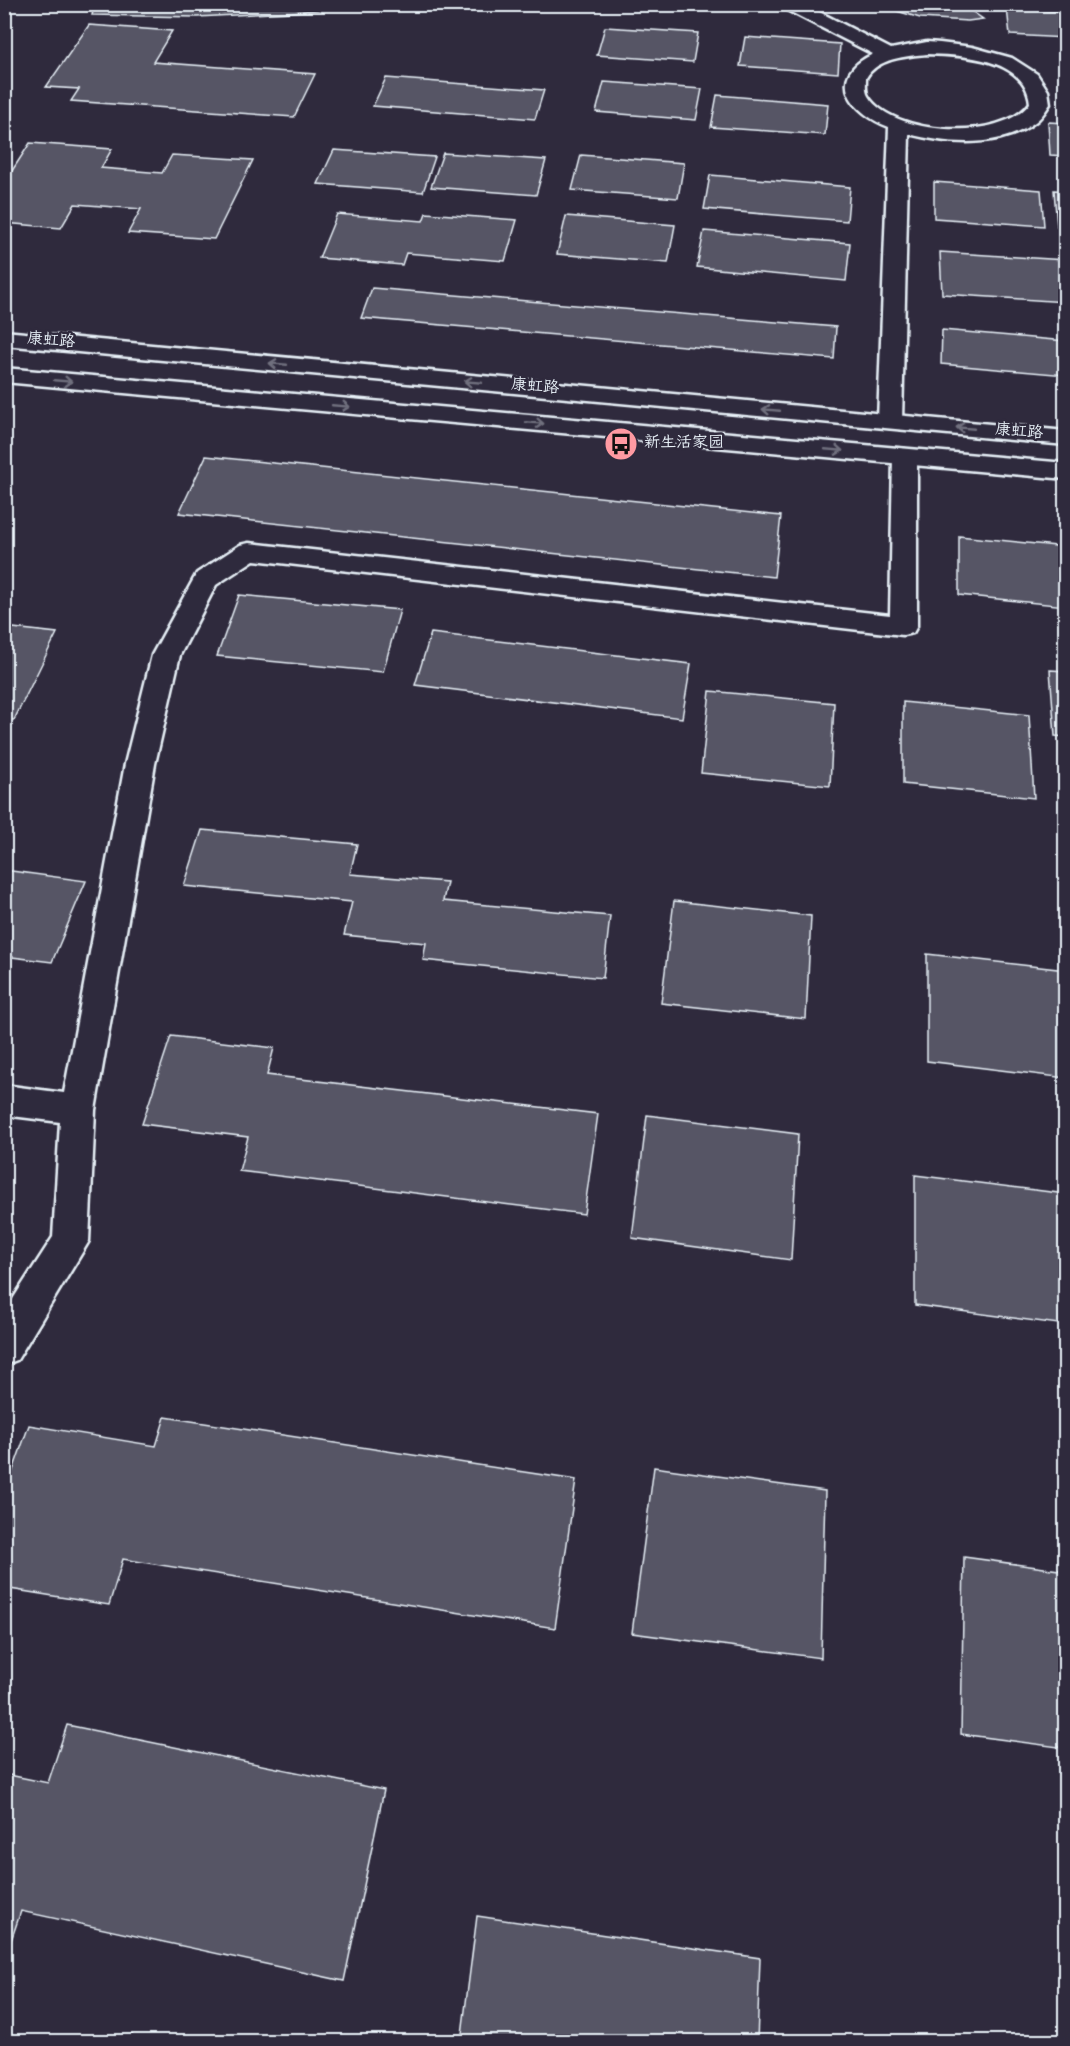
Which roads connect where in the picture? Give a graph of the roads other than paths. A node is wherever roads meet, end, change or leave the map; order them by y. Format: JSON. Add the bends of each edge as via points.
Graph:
{"nodes":[{"id":1,"x":789,"y":4,"type":"edge"},
{"id":2,"x":889,"y":55,"type":"junction"},
{"id":3,"x":899,"y":125,"type":"junction"},
{"id":4,"x":4,"y":338,"type":"edge"},
{"id":5,"x":4,"y":375,"type":"edge"},
{"id":6,"x":890,"y":421,"type":"junction"},
{"id":7,"x":1065,"y":438,"type":"edge"},
{"id":8,"x":905,"y":457,"type":"junction"},
{"id":9,"x":1065,"y":471,"type":"edge"},
{"id":10,"x":4,"y":1100,"type":"edge"},
{"id":11,"x":78,"y":1110,"type":"junction"},
{"id":12,"x":4,"y":1347,"type":"edge"}],
"edges":[{"from":1,"to":2,"type":"street"},
{"from":2,"to":3,"type":"street","via":[[862,69],[855,82],[858,96],[870,110]]},
{"from":2,"to":3,"type":"street","via":[[927,48],[984,55],[1028,76],[1038,90],[1040,104],[1030,117],[1011,128],[983,135],[951,136]]},
{"from":3,"to":6,"type":"street"},
{"from":6,"to":4,"type":"street","name":"康虹路","one_way":true},
{"from":5,"to":8,"type":"street","name":"康虹路","one_way":true},
{"from":7,"to":6,"type":"street","name":"康虹路","one_way":true},
{"from":8,"to":9,"type":"street","name":"康虹路"},
{"from":8,"to":11,"type":"street","via":[[903,626],[249,551],[206,579],[166,655],[160,677],[140,764]]},
{"from":10,"to":11,"type":"street"},
{"from":11,"to":12,"type":"street","via":[[71,1241]]}]}
